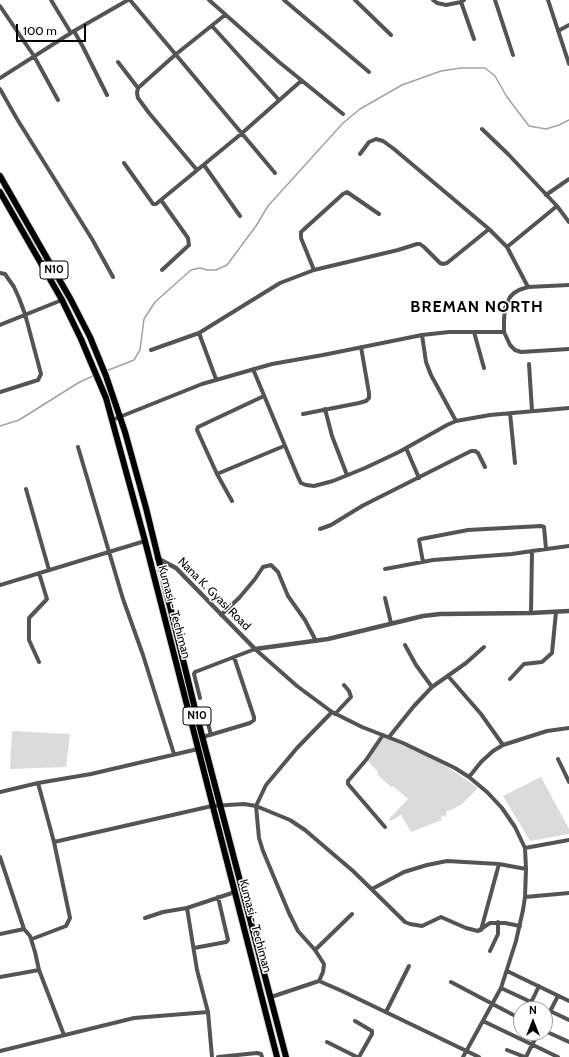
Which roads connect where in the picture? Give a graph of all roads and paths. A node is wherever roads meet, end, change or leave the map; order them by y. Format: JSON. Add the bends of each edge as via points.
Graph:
{"nodes":[{"id":1,"x":51,"y":0,"type":"edge"},
{"id":2,"x":129,"y":0,"type":"edge"},
{"id":3,"x":210,"y":0,"type":"edge"},
{"id":4,"x":284,"y":0,"type":"edge"},
{"id":5,"x":355,"y":0,"type":"edge"},
{"id":6,"x":433,"y":0,"type":"edge"},
{"id":7,"x":495,"y":0,"type":"edge"},
{"id":8,"x":548,"y":0,"type":"edge"},
{"id":9,"x":462,"y":1,"type":"edge"},
{"id":10,"x":0,"y":6,"type":"edge"},
{"id":11,"x":225,"y":15,"type":"junction"},
{"id":12,"x":212,"y":26,"type":"junction"},
{"id":13,"x":569,"y":26,"type":"edge"},
{"id":14,"x":558,"y":31,"type":"junction"},
{"id":15,"x":73,"y":32,"type":"junction"},
{"id":16,"x":390,"y":35,"type":"dead end"},
{"id":17,"x":474,"y":39,"type":"dead end"},
{"id":18,"x":175,"y":55,"type":"junction"},
{"id":19,"x":513,"y":55,"type":"dead end"},
{"id":20,"x":34,"y":56,"type":"junction"},
{"id":21,"x":118,"y":62,"type":"dead end"},
{"id":22,"x":569,"y":64,"type":"edge"},
{"id":23,"x":369,"y":72,"type":"dead end"},
{"id":24,"x":0,"y":78,"type":"edge"},
{"id":25,"x":301,"y":80,"type":"junction"},
{"id":26,"x":138,"y":88,"type":"junction"},
{"id":27,"x":0,"y":89,"type":"edge"},
{"id":28,"x":107,"y":94,"type":"dead end"},
{"id":29,"x":58,"y":100,"type":"dead end"},
{"id":30,"x":279,"y":100,"type":"junction"},
{"id":31,"x":343,"y":114,"type":"dead end"},
{"id":32,"x":482,"y":129,"type":"dead end"},
{"id":33,"x":241,"y":134,"type":"junction"},
{"id":34,"x":360,"y":154,"type":"dead end"},
{"id":35,"x":124,"y":163,"type":"dead end"},
{"id":36,"x":204,"y":165,"type":"junction"},
{"id":37,"x":197,"y":170,"type":"junction"},
{"id":38,"x":275,"y":173,"type":"dead end"},
{"id":39,"x":0,"y":176,"type":"edge"},
{"id":40,"x":569,"y":179,"type":"edge"},
{"id":41,"x":0,"y":192,"type":"edge"},
{"id":42,"x":546,"y":195,"type":"junction"},
{"id":43,"x":161,"y":200,"type":"junction"},
{"id":44,"x":557,"y":206,"type":"junction"},
{"id":45,"x":379,"y":214,"type":"dead end"},
{"id":46,"x":240,"y":216,"type":"dead end"},
{"id":47,"x":569,"y":222,"type":"edge"},
{"id":48,"x":489,"y":228,"type":"junction"},
{"id":49,"x":507,"y":248,"type":"junction"},
{"id":50,"x":162,"y":270,"type":"dead end"},
{"id":51,"x":314,"y":270,"type":"junction"},
{"id":52,"x":0,"y":273,"type":"edge"},
{"id":53,"x":113,"y":277,"type":"dead end"},
{"id":54,"x":569,"y":285,"type":"edge"},
{"id":55,"x":528,"y":287,"type":"junction"},
{"id":56,"x":62,"y":300,"type":"junction"},
{"id":57,"x":25,"y":314,"type":"junction"},
{"id":58,"x":0,"y":325,"type":"edge"},
{"id":59,"x":474,"y":332,"type":"junction"},
{"id":60,"x":504,"y":332,"type":"junction"},
{"id":61,"x":198,"y":333,"type":"junction"},
{"id":62,"x":422,"y":335,"type":"junction"},
{"id":63,"x":361,"y":347,"type":"junction"},
{"id":64,"x":569,"y":349,"type":"edge"},
{"id":65,"x":151,"y":350,"type":"dead end"},
{"id":66,"x":529,"y":364,"type":"dead end"},
{"id":67,"x":484,"y":368,"type":"dead end"},
{"id":68,"x":253,"y":369,"type":"junction"},
{"id":69,"x":216,"y":380,"type":"junction"},
{"id":70,"x":0,"y":392,"type":"edge"},
{"id":71,"x":264,"y":396,"type":"junction"},
{"id":72,"x":569,"y":408,"type":"edge"},
{"id":73,"x":325,"y":409,"type":"junction"},
{"id":74,"x":532,"y":411,"type":"junction"},
{"id":75,"x":510,"y":413,"type":"junction"},
{"id":76,"x":303,"y":414,"type":"dead end"},
{"id":77,"x":120,"y":417,"type":"junction"},
{"id":78,"x":112,"y":420,"type":"junction"},
{"id":79,"x":456,"y":421,"type":"junction"},
{"id":80,"x":284,"y":446,"type":"junction"},
{"id":81,"x":78,"y":447,"type":"dead end"},
{"id":82,"x":406,"y":448,"type":"junction"},
{"id":83,"x":515,"y":463,"type":"dead end"},
{"id":84,"x":485,"y":467,"type":"dead end"},
{"id":85,"x":217,"y":474,"type":"junction"},
{"id":86,"x":347,"y":475,"type":"junction"},
{"id":87,"x":419,"y":478,"type":"junction"},
{"id":88,"x":26,"y":489,"type":"dead end"},
{"id":89,"x":232,"y":501,"type":"dead end"},
{"id":90,"x":320,"y":530,"type":"dead end"},
{"id":91,"x":144,"y":541,"type":"junction"},
{"id":92,"x":569,"y":546,"type":"edge"},
{"id":93,"x":546,"y":549,"type":"junction"},
{"id":94,"x":532,"y":551,"type":"junction"},
{"id":95,"x":110,"y":552,"type":"junction"},
{"id":96,"x":157,"y":558,"type":"junction"},
{"id":97,"x":423,"y":562,"type":"junction"},
{"id":98,"x":49,"y":570,"type":"junction"},
{"id":99,"x":385,"y":570,"type":"dead end"},
{"id":100,"x":39,"y":573,"type":"junction"},
{"id":101,"x":0,"y":578,"type":"edge"},
{"id":102,"x":1,"y":584,"type":"edge"},
{"id":103,"x":386,"y":598,"type":"dead end"},
{"id":104,"x":569,"y":611,"type":"edge"},
{"id":105,"x":556,"y":612,"type":"junction"},
{"id":106,"x":531,"y":613,"type":"junction"},
{"id":107,"x":221,"y":615,"type":"junction"},
{"id":108,"x":391,"y":623,"type":"junction"},
{"id":109,"x":316,"y":640,"type":"junction"},
{"id":110,"x":405,"y":645,"type":"dead end"},
{"id":111,"x":484,"y":647,"type":"dead end"},
{"id":112,"x":255,"y":648,"type":"junction"},
{"id":113,"x":234,"y":657,"type":"junction"},
{"id":114,"x":39,"y":662,"type":"dead end"},
{"id":115,"x":448,"y":676,"type":"junction"},
{"id":116,"x":510,"y":679,"type":"dead end"},
{"id":117,"x":344,"y":685,"type":"dead end"},
{"id":118,"x":432,"y":687,"type":"junction"},
{"id":119,"x":200,"y":698,"type":"dead end"},
{"id":120,"x":205,"y":712,"type":"dead end"},
{"id":121,"x":333,"y":713,"type":"junction"},
{"id":122,"x":569,"y":728,"type":"edge"},
{"id":123,"x":211,"y":735,"type":"junction"},
{"id":124,"x":383,"y":735,"type":"junction"},
{"id":125,"x":203,"y":737,"type":"junction"},
{"id":126,"x":389,"y":737,"type":"junction"},
{"id":127,"x":503,"y":745,"type":"junction"},
{"id":128,"x":198,"y":749,"type":"junction"},
{"id":129,"x":174,"y":754,"type":"junction"},
{"id":130,"x":558,"y":758,"type":"dead end"},
{"id":131,"x":469,"y":777,"type":"junction"},
{"id":132,"x":569,"y":782,"type":"edge"},
{"id":133,"x":38,"y":783,"type":"junction"},
{"id":134,"x":0,"y":792,"type":"edge"},
{"id":135,"x":221,"y":805,"type":"junction"},
{"id":136,"x":212,"y":806,"type":"junction"},
{"id":137,"x":256,"y":806,"type":"junction"},
{"id":138,"x":385,"y":827,"type":"dead end"},
{"id":139,"x":569,"y":840,"type":"edge"},
{"id":140,"x":54,"y":842,"type":"junction"},
{"id":141,"x":525,"y":848,"type":"junction"},
{"id":142,"x":0,"y":857,"type":"edge"},
{"id":143,"x":499,"y":864,"type":"junction"},
{"id":144,"x":526,"y":869,"type":"junction"},
{"id":145,"x":372,"y":889,"type":"junction"},
{"id":146,"x":235,"y":892,"type":"junction"},
{"id":147,"x":569,"y":893,"type":"edge"},
{"id":148,"x":218,"y":897,"type":"junction"},
{"id":149,"x":525,"y":897,"type":"junction"},
{"id":150,"x":187,"y":908,"type":"junction"},
{"id":151,"x":352,"y":914,"type":"dead end"},
{"id":152,"x":145,"y":918,"type":"dead end"},
{"id":153,"x":498,"y":922,"type":"junction"},
{"id":154,"x":520,"y":926,"type":"junction"},
{"id":155,"x":24,"y":929,"type":"junction"},
{"id":156,"x":481,"y":930,"type":"junction"},
{"id":157,"x":0,"y":934,"type":"edge"},
{"id":158,"x":32,"y":939,"type":"junction"},
{"id":159,"x":194,"y":948,"type":"junction"},
{"id":160,"x":315,"y":950,"type":"junction"},
{"id":161,"x":490,"y":951,"type":"dead end"},
{"id":162,"x":409,"y":966,"type":"dead end"},
{"id":163,"x":39,"y":970,"type":"junction"},
{"id":164,"x":507,"y":971,"type":"junction"},
{"id":165,"x":0,"y":977,"type":"edge"},
{"id":166,"x":319,"y":981,"type":"junction"},
{"id":167,"x":451,"y":982,"type":"dead end"},
{"id":168,"x":539,"y":986,"type":"junction"},
{"id":169,"x":501,"y":988,"type":"junction"},
{"id":170,"x":558,"y":996,"type":"junction"},
{"id":171,"x":271,"y":997,"type":"junction"},
{"id":172,"x":529,"y":1001,"type":"edge"},
{"id":173,"x":532,"y":1001,"type":"edge"},
{"id":174,"x":569,"y":1001,"type":"edge"},
{"id":175,"x":493,"y":1004,"type":"junction"},
{"id":176,"x":553,"y":1006,"type":"edge"},
{"id":177,"x":208,"y":1012,"type":"junction"},
{"id":178,"x":386,"y":1012,"type":"junction"},
{"id":179,"x":553,"y":1013,"type":"edge"},
{"id":180,"x":513,"y":1015,"type":"edge"},
{"id":181,"x":569,"y":1020,"type":"edge"},
{"id":182,"x":355,"y":1021,"type":"dead end"},
{"id":183,"x":483,"y":1021,"type":"junction"},
{"id":184,"x":64,"y":1035,"type":"junction"},
{"id":185,"x":553,"y":1035,"type":"edge"},
{"id":186,"x":534,"y":1041,"type":"edge"},
{"id":187,"x":327,"y":1042,"type":"dead end"},
{"id":188,"x":569,"y":1042,"type":"edge"},
{"id":189,"x":533,"y":1044,"type":"junction"},
{"id":190,"x":507,"y":1050,"type":"dead end"},
{"id":191,"x":0,"y":1051,"type":"edge"},
{"id":192,"x":466,"y":1051,"type":"junction"},
{"id":193,"x":212,"y":1057,"type":"edge"},
{"id":194,"x":218,"y":1057,"type":"edge"},
{"id":195,"x":262,"y":1057,"type":"edge"},
{"id":196,"x":277,"y":1057,"type":"edge"},
{"id":197,"x":286,"y":1057,"type":"edge"},
{"id":198,"x":358,"y":1057,"type":"edge"},
{"id":199,"x":463,"y":1057,"type":"edge"},
{"id":200,"x":479,"y":1057,"type":"edge"},
{"id":201,"x":526,"y":1057,"type":"edge"},
{"id":202,"x":558,"y":1057,"type":"edge"}],
"edges":[{"from":1,"to":15,"type":"street"},
{"from":2,"to":15,"type":"street"},
{"from":2,"to":18,"type":"street"},
{"from":3,"to":11,"type":"street"},
{"from":4,"to":23,"type":"street"},
{"from":5,"to":16,"type":"street"},
{"from":6,"to":9,"type":"street","via":[[446,5]]},
{"from":7,"to":19,"type":"street"},
{"from":8,"to":14,"type":"street"},
{"from":9,"to":17,"type":"street"},
{"from":10,"to":20,"type":"street"},
{"from":11,"to":12,"type":"street"},
{"from":11,"to":25,"type":"street"},
{"from":12,"to":18,"type":"street"},
{"from":12,"to":30,"type":"street"},
{"from":13,"to":14,"type":"street"},
{"from":14,"to":22,"type":"street"},
{"from":15,"to":20,"type":"street"},
{"from":15,"to":28,"type":"street"},
{"from":18,"to":26,"type":"street"},
{"from":18,"to":33,"type":"street"},
{"from":20,"to":24,"type":"street"},
{"from":20,"to":29,"type":"street"},
{"from":21,"to":26,"type":"street"},
{"from":25,"to":30,"type":"street"},
{"from":25,"to":31,"type":"street"},
{"from":26,"to":37,"type":"street","via":[[138,98]]},
{"from":27,"to":53,"type":"street"},
{"from":30,"to":33,"type":"street"},
{"from":32,"to":42,"type":"street"},
{"from":33,"to":36,"type":"street"},
{"from":33,"to":38,"type":"street"},
{"from":34,"to":48,"type":"street","via":[[369,142],[384,141]]},
{"from":35,"to":43,"type":"street","via":[[153,204]]},
{"from":36,"to":37,"type":"street"},
{"from":36,"to":46,"type":"street"},
{"from":37,"to":43,"type":"street"},
{"from":39,"to":77,"type":"highway","number":"N10","via":[[90,337]]},
{"from":40,"to":42,"type":"street"},
{"from":41,"to":56,"type":"highway","name":"Kumasi - Techiman","number":"N10"},
{"from":42,"to":44,"type":"street"},
{"from":43,"to":50,"type":"street","via":[[188,238],[189,245]]},
{"from":44,"to":47,"type":"street"},
{"from":44,"to":49,"type":"street"},
{"from":45,"to":51,"type":"street","via":[[347,192],[342,194],[301,232]]},
{"from":48,"to":49,"type":"street"},
{"from":48,"to":51,"type":"street","via":[[448,263],[440,263],[424,247],[417,244]]},
{"from":49,"to":55,"type":"street"},
{"from":51,"to":61,"type":"street","via":[[280,283]]},
{"from":52,"to":57,"type":"street","via":[[5,274],[14,287]]},
{"from":54,"to":55,"type":"street"},
{"from":55,"to":60,"type":"street","via":[[514,292],[510,297],[505,308]]},
{"from":56,"to":57,"type":"street"},
{"from":56,"to":78,"type":"highway","name":"Kumasi - Techiman","number":"N10","via":[[94,369]]},
{"from":57,"to":58,"type":"street"},
{"from":57,"to":70,"type":"street","via":[[41,374],[38,380]]},
{"from":59,"to":60,"type":"street"},
{"from":59,"to":62,"type":"street"},
{"from":59,"to":67,"type":"street"},
{"from":60,"to":64,"type":"street","via":[[510,345],[521,352]]},
{"from":61,"to":65,"type":"street"},
{"from":61,"to":69,"type":"street"},
{"from":62,"to":63,"type":"street"},
{"from":62,"to":79,"type":"street","via":[[426,362],[431,375]]},
{"from":63,"to":68,"type":"street"},
{"from":63,"to":73,"type":"street","via":[[369,398],[359,403]]},
{"from":66,"to":74,"type":"street"},
{"from":68,"to":69,"type":"street"},
{"from":68,"to":71,"type":"street"},
{"from":69,"to":77,"type":"street"},
{"from":71,"to":80,"type":"street"},
{"from":71,"to":85,"type":"street","via":[[196,430]]},
{"from":72,"to":74,"type":"street"},
{"from":73,"to":76,"type":"street"},
{"from":73,"to":86,"type":"street"},
{"from":74,"to":75,"type":"street"},
{"from":75,"to":79,"type":"street"},
{"from":75,"to":83,"type":"street"},
{"from":77,"to":78,"type":"street"},
{"from":77,"to":96,"type":"highway","number":"N10"},
{"from":78,"to":91,"type":"highway","name":"Kumasi - Techiman","number":"N10"},
{"from":79,"to":82,"type":"street"},
{"from":80,"to":85,"type":"street"},
{"from":80,"to":86,"type":"street","via":[[301,483],[314,486]]},
{"from":81,"to":95,"type":"street"},
{"from":82,"to":86,"type":"street"},
{"from":82,"to":87,"type":"street"},
{"from":84,"to":87,"type":"street","via":[[478,453],[470,451]]},
{"from":85,"to":89,"type":"street"},
{"from":87,"to":90,"type":"street"},
{"from":88,"to":98,"type":"street"},
{"from":91,"to":95,"type":"street"},
{"from":91,"to":128,"type":"highway","name":"Kumasi - Techiman","number":"N10"},
{"from":92,"to":93,"type":"street"},
{"from":93,"to":94,"type":"street"},
{"from":93,"to":97,"type":"street","via":[[544,527],[541,526],[468,530],[419,540]]},
{"from":94,"to":97,"type":"street"},
{"from":94,"to":106,"type":"street"},
{"from":95,"to":98,"type":"street"},
{"from":95,"to":129,"type":"street"},
{"from":96,"to":107,"type":"street","name":"Nana K. Gyasi Road","via":[[176,568]]},
{"from":96,"to":125,"type":"highway","number":"N10"},
{"from":97,"to":99,"type":"street"},
{"from":98,"to":100,"type":"street"},
{"from":100,"to":102,"type":"street"},
{"from":100,"to":114,"type":"street","via":[[47,599],[29,618],[29,640]]},
{"from":101,"to":102,"type":"street"},
{"from":103,"to":108,"type":"street"},
{"from":104,"to":105,"type":"street"},
{"from":105,"to":106,"type":"street"},
{"from":105,"to":116,"type":"street","via":[[552,653],[542,662],[524,664]]},
{"from":106,"to":108,"type":"street","via":[[440,614]]},
{"from":107,"to":109,"type":"street","via":[[239,598],[263,567],[271,566],[278,572],[288,596]]},
{"from":107,"to":112,"type":"street","name":"Nana K. Gyasi Road"},
{"from":108,"to":109,"type":"street"},
{"from":109,"to":112,"type":"street"},
{"from":110,"to":118,"type":"street"},
{"from":111,"to":115,"type":"street"},
{"from":112,"to":113,"type":"street"},
{"from":112,"to":121,"type":"street","via":[[297,686]]},
{"from":113,"to":119,"type":"street","via":[[194,672]]},
{"from":113,"to":123,"type":"street","via":[[254,720]]},
{"from":115,"to":118,"type":"street"},
{"from":115,"to":127,"type":"street"},
{"from":117,"to":121,"type":"street","via":[[351,697]]},
{"from":118,"to":126,"type":"street"},
{"from":120,"to":123,"type":"street"},
{"from":121,"to":124,"type":"street"},
{"from":121,"to":137,"type":"street","via":[[297,748],[266,785]]},
{"from":122,"to":127,"type":"street","via":[[547,731]]},
{"from":123,"to":125,"type":"street"},
{"from":124,"to":126,"type":"street"},
{"from":124,"to":138,"type":"street","via":[[348,784]]},
{"from":125,"to":135,"type":"highway","number":"N10"},
{"from":126,"to":131,"type":"street"},
{"from":127,"to":131,"type":"street","via":[[481,762]]},
{"from":128,"to":129,"type":"street"},
{"from":128,"to":136,"type":"highway","name":"Kumasi - Techiman","number":"N10"},
{"from":129,"to":133,"type":"street","via":[[91,774]]},
{"from":130,"to":132,"type":"street"},
{"from":131,"to":141,"type":"street","via":[[502,808]]},
{"from":133,"to":134,"type":"street"},
{"from":133,"to":140,"type":"street"},
{"from":135,"to":136,"type":"street"},
{"from":135,"to":137,"type":"street"},
{"from":135,"to":171,"type":"highway","number":"N10"},
{"from":136,"to":140,"type":"street"},
{"from":136,"to":146,"type":"highway","name":"Kumasi - Techiman","number":"N10"},
{"from":137,"to":145,"type":"street","via":[[290,820],[305,830]]},
{"from":137,"to":160,"type":"street","via":[[259,838],[266,858],[293,922]]},
{"from":139,"to":141,"type":"street"},
{"from":140,"to":158,"type":"street","via":[[70,918],[66,926]]},
{"from":141,"to":144,"type":"street"},
{"from":142,"to":155,"type":"street"},
{"from":143,"to":144,"type":"street"},
{"from":143,"to":145,"type":"street","via":[[447,861],[404,872]]},
{"from":143,"to":156,"type":"street"},
{"from":144,"to":149,"type":"street"},
{"from":145,"to":156,"type":"street","via":[[399,918],[410,924],[422,926],[441,917],[474,931]]},
{"from":146,"to":148,"type":"street"},
{"from":146,"to":196,"type":"highway","name":"Kumasi - Techiman","number":"N10"},
{"from":147,"to":149,"type":"street"},
{"from":148,"to":150,"type":"street"},
{"from":148,"to":159,"type":"street","via":[[228,940]]},
{"from":149,"to":154,"type":"street"},
{"from":150,"to":152,"type":"street"},
{"from":150,"to":159,"type":"street"},
{"from":151,"to":160,"type":"street"},
{"from":153,"to":154,"type":"street"},
{"from":153,"to":156,"type":"street","via":[[490,923]]},
{"from":153,"to":161,"type":"street","via":[[498,934]]},
{"from":154,"to":164,"type":"street"},
{"from":155,"to":157,"type":"street"},
{"from":155,"to":158,"type":"street"},
{"from":158,"to":163,"type":"street"},
{"from":159,"to":177,"type":"street"},
{"from":160,"to":166,"type":"street","via":[[324,964]]},
{"from":162,"to":178,"type":"street"},
{"from":163,"to":165,"type":"street"},
{"from":163,"to":184,"type":"street"},
{"from":164,"to":168,"type":"street"},
{"from":164,"to":169,"type":"street"},
{"from":166,"to":171,"type":"street"},
{"from":166,"to":178,"type":"street"},
{"from":167,"to":175,"type":"street"},
{"from":168,"to":170,"type":"street"},
{"from":168,"to":173,"type":"street"},
{"from":169,"to":172,"type":"street"},
{"from":169,"to":175,"type":"street"},
{"from":170,"to":174,"type":"street"},
{"from":170,"to":176,"type":"street"},
{"from":171,"to":197,"type":"highway","number":"N10"},
{"from":175,"to":180,"type":"street"},
{"from":175,"to":183,"type":"street"},
{"from":177,"to":184,"type":"street","via":[[134,1018]]},
{"from":177,"to":193,"type":"street"},
{"from":178,"to":192,"type":"street"},
{"from":179,"to":181,"type":"street"},
{"from":182,"to":198,"type":"street","via":[[372,1031]]},
{"from":183,"to":189,"type":"street"},
{"from":183,"to":192,"type":"street"},
{"from":184,"to":191,"type":"street"},
{"from":185,"to":188,"type":"street"},
{"from":186,"to":189,"type":"street"},
{"from":187,"to":198,"type":"street"},
{"from":189,"to":201,"type":"street"},
{"from":189,"to":202,"type":"street"},
{"from":190,"to":201,"type":"street"},
{"from":192,"to":199,"type":"street"},
{"from":192,"to":200,"type":"street"},
{"from":194,"to":195,"type":"street","via":[[257,1053]]}]}
